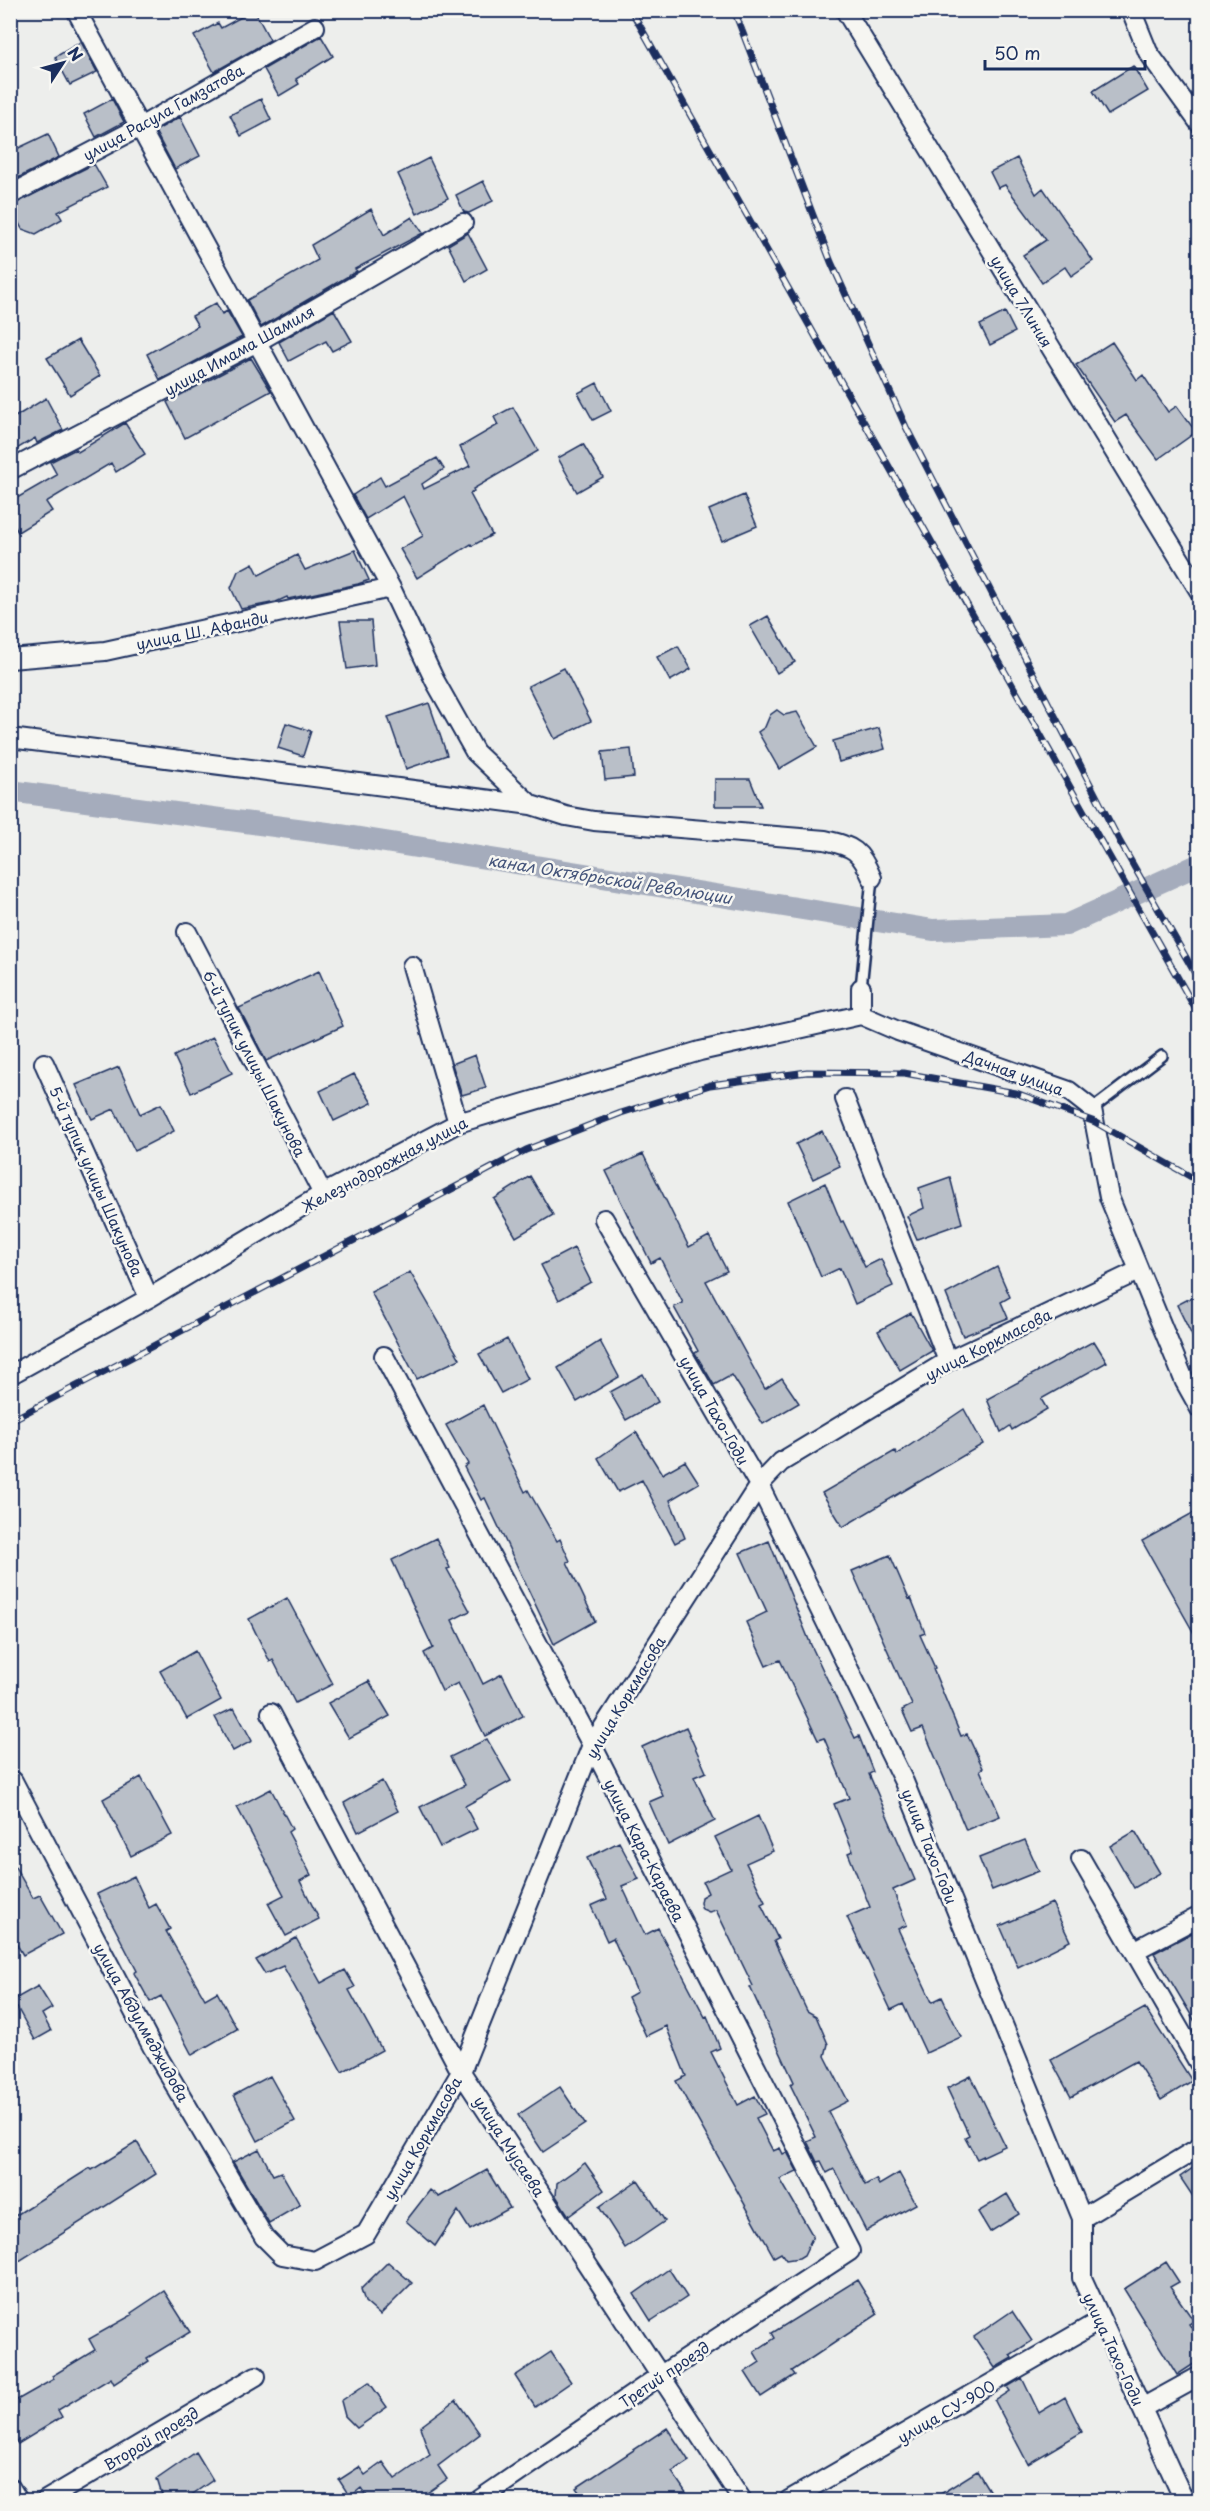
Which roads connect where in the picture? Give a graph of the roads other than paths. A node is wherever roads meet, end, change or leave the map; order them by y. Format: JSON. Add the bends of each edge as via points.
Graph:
{"nodes":[{"id":1,"x":76,"y":10,"type":"edge"},
{"id":2,"x":845,"y":10,"type":"edge"},
{"id":3,"x":1131,"y":10,"type":"edge"},
{"id":4,"x":315,"y":27,"type":"dead end"},
{"id":5,"x":1200,"y":124,"type":"edge"},
{"id":6,"x":140,"y":127,"type":"junction"},
{"id":7,"x":10,"y":195,"type":"edge"},
{"id":8,"x":463,"y":223,"type":"dead end"},
{"id":9,"x":257,"y":342,"type":"junction"},
{"id":10,"x":10,"y":470,"type":"edge"},
{"id":11,"x":391,"y":588,"type":"junction"},
{"id":12,"x":1200,"y":592,"type":"edge"},
{"id":13,"x":10,"y":659,"type":"edge"},
{"id":14,"x":10,"y":738,"type":"edge"},
{"id":15,"x":531,"y":805,"type":"junction"},
{"id":16,"x":872,"y":878,"type":"joint"},
{"id":17,"x":187,"y":932,"type":"dead end"},
{"id":18,"x":412,"y":966,"type":"dead end"},
{"id":19,"x":861,"y":987,"type":"joint"},
{"id":20,"x":861,"y":1015,"type":"junction"},
{"id":21,"x":1162,"y":1056,"type":"dead end"},
{"id":22,"x":44,"y":1063,"type":"dead end"},
{"id":23,"x":845,"y":1099,"type":"dead end"},
{"id":24,"x":1092,"y":1109,"type":"junction"},
{"id":25,"x":458,"y":1122,"type":"junction"},
{"id":26,"x":323,"y":1194,"type":"junction"},
{"id":27,"x":604,"y":1219,"type":"dead end"},
{"id":28,"x":1138,"y":1271,"type":"junction"},
{"id":29,"x":149,"y":1298,"type":"junction"},
{"id":30,"x":384,"y":1356,"type":"dead end"},
{"id":31,"x":948,"y":1361,"type":"junction"},
{"id":32,"x":10,"y":1375,"type":"edge"},
{"id":33,"x":1200,"y":1409,"type":"edge"},
{"id":34,"x":759,"y":1485,"type":"junction"},
{"id":35,"x":271,"y":1713,"type":"dead end"},
{"id":36,"x":592,"y":1745,"type":"junction"},
{"id":37,"x":13,"y":1781,"type":"dead end"},
{"id":38,"x":1081,"y":1859,"type":"dead end"},
{"id":39,"x":1200,"y":1916,"type":"edge"},
{"id":40,"x":1134,"y":1951,"type":"junction"},
{"id":41,"x":1200,"y":2065,"type":"edge"},
{"id":42,"x":461,"y":2072,"type":"junction"},
{"id":43,"x":1200,"y":2147,"type":"edge"},
{"id":44,"x":1082,"y":2218,"type":"junction"},
{"id":45,"x":850,"y":2251,"type":"joint"},
{"id":46,"x":282,"y":2255,"type":"joint"},
{"id":47,"x":1101,"y":2320,"type":"junction"},
{"id":48,"x":661,"y":2375,"type":"junction"},
{"id":49,"x":256,"y":2376,"type":"dead end"},
{"id":50,"x":1200,"y":2376,"type":"edge"},
{"id":51,"x":1142,"y":2408,"type":"junction"},
{"id":52,"x":10,"y":2487,"type":"edge"},
{"id":53,"x":18,"y":2500,"type":"edge"},
{"id":54,"x":46,"y":2500,"type":"edge"},
{"id":55,"x":479,"y":2500,"type":"edge"},
{"id":56,"x":742,"y":2500,"type":"edge"},
{"id":57,"x":789,"y":2500,"type":"edge"},
{"id":58,"x":1184,"y":2500,"type":"edge"}],
"edges":[{"from":1,"to":6,"type":"street"},
{"from":2,"to":12,"type":"street","name":"улица 7Линия"},
{"from":3,"to":5,"type":"street","via":[[1148,52]]},
{"from":4,"to":6,"type":"street","name":"улица Расула Гамзатова"},
{"from":6,"to":7,"type":"street","name":"улица Расула Гамзатова"},
{"from":6,"to":9,"type":"street"},
{"from":8,"to":9,"type":"street","name":"улица Имама Шамиля"},
{"from":9,"to":10,"type":"street","name":"улица Имама Шамиля"},
{"from":9,"to":11,"type":"street"},
{"from":11,"to":13,"type":"street","name":"улица Ш. Афанди","via":[[105,651]]},
{"from":11,"to":15,"type":"street","via":[[435,681],[476,752]]},
{"from":14,"to":15,"type":"street"},
{"from":15,"to":16,"type":"street","via":[[594,821],[825,840],[850,846],[863,857]]},
{"from":16,"to":19,"type":"lane"},
{"from":17,"to":26,"type":"street","name":"6-й тупик улицы Шакунова"},
{"from":18,"to":25,"type":"street"},
{"from":19,"to":20,"type":"street"},
{"from":20,"to":24,"type":"street","name":"Дачная улица","via":[[1069,1091]]},
{"from":20,"to":25,"type":"street","name":"Железнодорожная улица","via":[[700,1051]]},
{"from":21,"to":24,"type":"lane"},
{"from":22,"to":29,"type":"street","name":"5-й тупик улицы Шакунова"},
{"from":23,"to":31,"type":"street"},
{"from":24,"to":28,"type":"street","via":[[1109,1197]]},
{"from":25,"to":26,"type":"street","name":"Железнодорожная улица"},
{"from":26,"to":29,"type":"street","name":"Железнодорожная улица"},
{"from":27,"to":34,"type":"street","name":"улица Тахо-Годи"},
{"from":28,"to":31,"type":"street","name":"улица Коркмасова"},
{"from":28,"to":33,"type":"street"},
{"from":29,"to":32,"type":"street","name":"Железнодорожная улица"},
{"from":30,"to":36,"type":"street","name":"улица Кара-Караева"},
{"from":31,"to":34,"type":"street","name":"улица Коркмасова","via":[[781,1462]]},
{"from":34,"to":36,"type":"street","name":"улица Коркмасова"},
{"from":34,"to":44,"type":"street","name":"улица Тахо-Годи","via":[[904,1782]]},
{"from":35,"to":42,"type":"street","name":"улица Мусаева"},
{"from":36,"to":42,"type":"street","name":"улица Коркмасова"},
{"from":36,"to":45,"type":"street","name":"улица Кара-Караева"},
{"from":37,"to":46,"type":"street","name":"улица Абдулмеджидова","via":[[153,2048],[264,2237]]},
{"from":38,"to":40,"type":"street"},
{"from":39,"to":40,"type":"street"},
{"from":40,"to":41,"type":"street"},
{"from":42,"to":46,"type":"street","name":"улица Коркмасова","via":[[366,2234],[315,2261]]},
{"from":42,"to":48,"type":"street","name":"улица Мусаева"},
{"from":43,"to":44,"type":"street"},
{"from":44,"to":47,"type":"street","name":"улица Тахо-Годи","via":[[1082,2278]]},
{"from":45,"to":48,"type":"street","name":"Третий проезд"},
{"from":47,"to":51,"type":"street","name":"улица Тахо-Годи"},
{"from":47,"to":57,"type":"street","name":"улица СУ-900"},
{"from":48,"to":55,"type":"street","name":"Третий проезд"},
{"from":48,"to":56,"type":"street","name":"улица Мусаева"},
{"from":49,"to":54,"type":"street","name":"Второй проезд"},
{"from":50,"to":51,"type":"street"},
{"from":51,"to":58,"type":"street","name":"улица Тахо-Годи"},
{"from":52,"to":53,"type":"street"}]}
